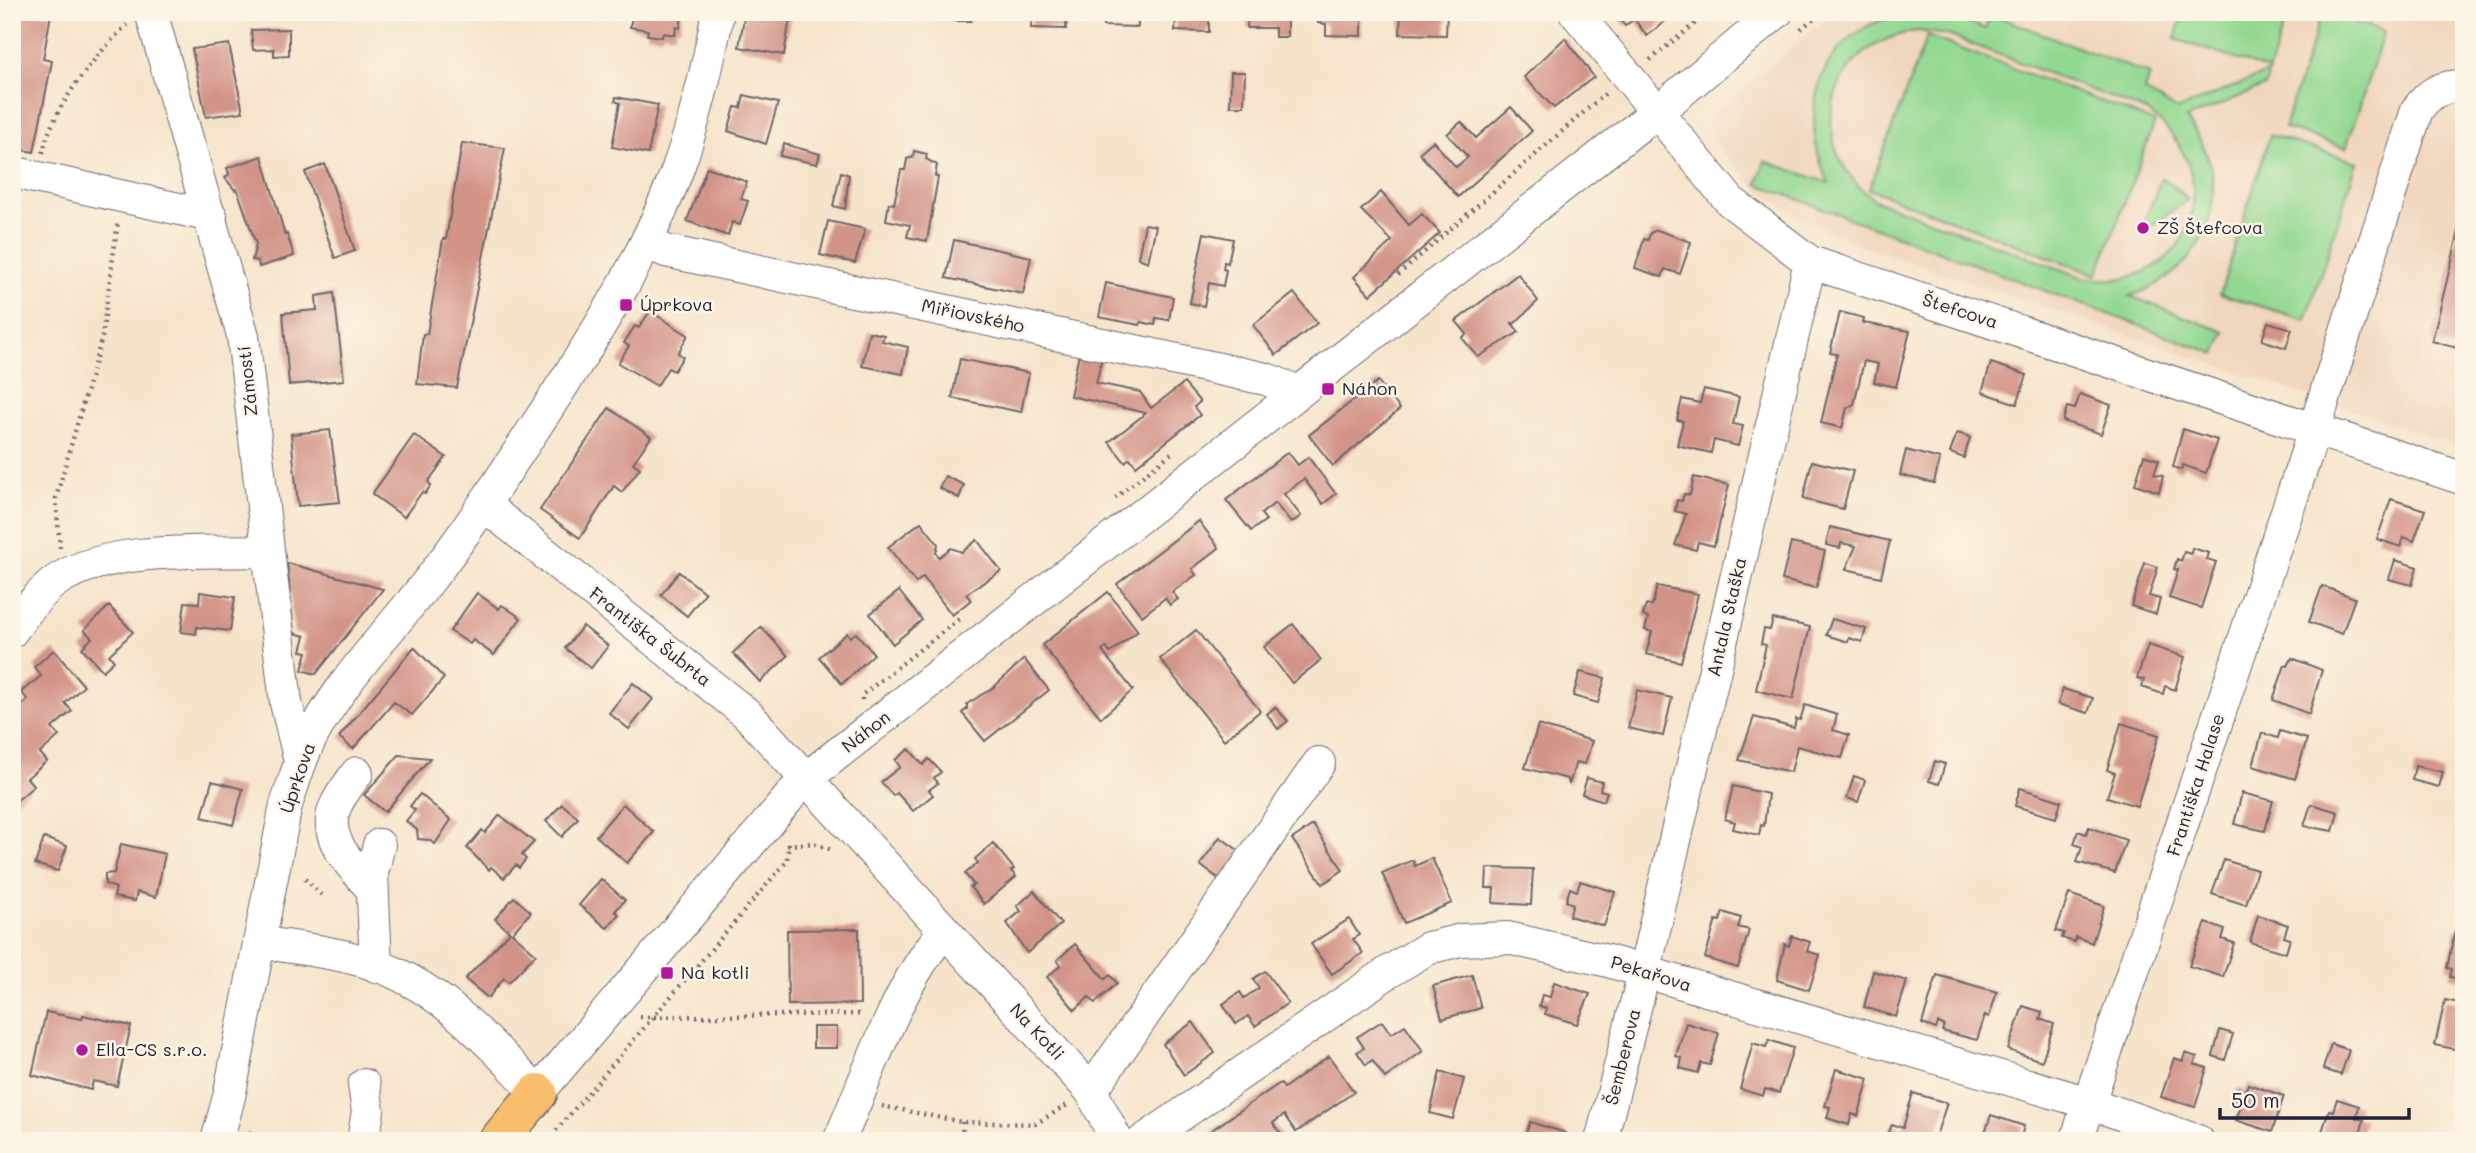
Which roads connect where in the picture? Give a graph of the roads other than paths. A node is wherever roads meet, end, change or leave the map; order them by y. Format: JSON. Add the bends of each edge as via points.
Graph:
{"nodes":[{"id":1,"x":718,"y":12,"type":"edge"},
{"id":2,"x":1575,"y":12,"type":"edge"},
{"id":3,"x":1777,"y":12,"type":"edge"},
{"id":4,"x":141,"y":16,"type":"edge"},
{"id":5,"x":2464,"y":86,"type":"edge"},
{"id":6,"x":1658,"y":111,"type":"junction"},
{"id":7,"x":25,"y":175,"type":"edge"},
{"id":8,"x":211,"y":216,"type":"junction"},
{"id":9,"x":647,"y":243,"type":"junction"},
{"id":10,"x":1810,"y":262,"type":"junction"},
{"id":11,"x":1299,"y":391,"type":"junction"},
{"id":12,"x":2314,"y":428,"type":"junction"},
{"id":13,"x":2464,"y":479,"type":"edge"},
{"id":14,"x":484,"y":505,"type":"junction"},
{"id":15,"x":266,"y":551,"type":"junction"},
{"id":16,"x":12,"y":631,"type":"edge"},
{"id":17,"x":300,"y":761,"type":"junction"},
{"id":18,"x":1319,"y":763,"type":"dead end"},
{"id":19,"x":357,"y":773,"type":"dead end"},
{"id":20,"x":814,"y":791,"type":"junction"},
{"id":21,"x":379,"y":845,"type":"dead end"},
{"id":22,"x":372,"y":889,"type":"junction"},
{"id":23,"x":944,"y":932,"type":"junction"},
{"id":24,"x":259,"y":942,"type":"junction"},
{"id":25,"x":376,"y":965,"type":"junction"},
{"id":26,"x":1644,"y":973,"type":"junction"},
{"id":27,"x":364,"y":1085,"type":"dead end"},
{"id":28,"x":1091,"y":1091,"type":"junction"},
{"id":29,"x":538,"y":1093,"type":"junction"},
{"id":30,"x":2089,"y":1103,"type":"junction"},
{"id":31,"x":217,"y":1141,"type":"edge"},
{"id":32,"x":363,"y":1141,"type":"edge"},
{"id":33,"x":498,"y":1141,"type":"edge"},
{"id":34,"x":839,"y":1141,"type":"edge"},
{"id":35,"x":1117,"y":1141,"type":"edge"},
{"id":36,"x":1143,"y":1141,"type":"edge"},
{"id":37,"x":1601,"y":1141,"type":"edge"},
{"id":38,"x":2076,"y":1141,"type":"edge"},
{"id":39,"x":2198,"y":1141,"type":"edge"}],
"edges":[{"from":1,"to":9,"type":"street","name":"Úprkova","via":[[693,123]]},
{"from":2,"to":6,"type":"street","name":"Štefcova"},
{"from":3,"to":6,"type":"street","name":"Náhon"},
{"from":4,"to":8,"type":"street","name":"Zámostí"},
{"from":5,"to":12,"type":"street","via":[[2429,93],[2417,110]]},
{"from":6,"to":10,"type":"street","name":"Štefcova","via":[[1730,201]]},
{"from":6,"to":11,"type":"street","name":"Náhon"},
{"from":7,"to":8,"type":"street"},
{"from":8,"to":15,"type":"street","name":"Zámostí","via":[[243,336]]},
{"from":9,"to":11,"type":"street","name":"Miřiovského","via":[[666,251],[1266,379]]},
{"from":9,"to":14,"type":"street","name":"Úprkova","via":[[578,362]]},
{"from":10,"to":12,"type":"street","name":"Štefcova"},
{"from":10,"to":26,"type":"street","name":"Antala Staška"},
{"from":11,"to":20,"type":"street","name":"Náhon"},
{"from":12,"to":13,"type":"street","name":"Štefcova"},
{"from":12,"to":30,"type":"street","name":"Františka Halase"},
{"from":14,"to":17,"type":"street","name":"Úprkova","via":[[341,691]]},
{"from":14,"to":20,"type":"street","name":"Františka Šubrta","via":[[747,715]]},
{"from":15,"to":16,"type":"street","via":[[128,556],[88,565],[47,588]]},
{"from":15,"to":17,"type":"street","name":"Zámostí","via":[[286,703]]},
{"from":17,"to":24,"type":"street","name":"Úprkova","via":[[286,806]]},
{"from":18,"to":28,"type":"street"},
{"from":19,"to":22,"type":"street","via":[[335,805],[331,820],[340,852]]},
{"from":20,"to":23,"type":"street","name":"Na Kotli"},
{"from":20,"to":29,"type":"street","name":"Náhon"},
{"from":21,"to":22,"type":"street"},
{"from":22,"to":25,"type":"street"},
{"from":23,"to":28,"type":"street","name":"Na Kotli"},
{"from":23,"to":34,"type":"street","via":[[926,951],[912,978]]},
{"from":24,"to":25,"type":"street"},
{"from":24,"to":31,"type":"street","name":"Úprkova"},
{"from":25,"to":29,"type":"street","via":[[440,999]]},
{"from":26,"to":30,"type":"street","name":"Pekařova"},
{"from":26,"to":36,"type":"street","name":"Pekařova","via":[[1508,938],[1461,940],[1428,948]]},
{"from":26,"to":37,"type":"street","name":"Šemberova"},
{"from":27,"to":32,"type":"street","via":[[368,1111]]},
{"from":28,"to":35,"type":"street","name":"Na Kotli"},
{"from":29,"to":33,"type":"main road"},
{"from":30,"to":38,"type":"street","name":"Františka Halase"},
{"from":30,"to":39,"type":"street","name":"Pekařova"}]}
